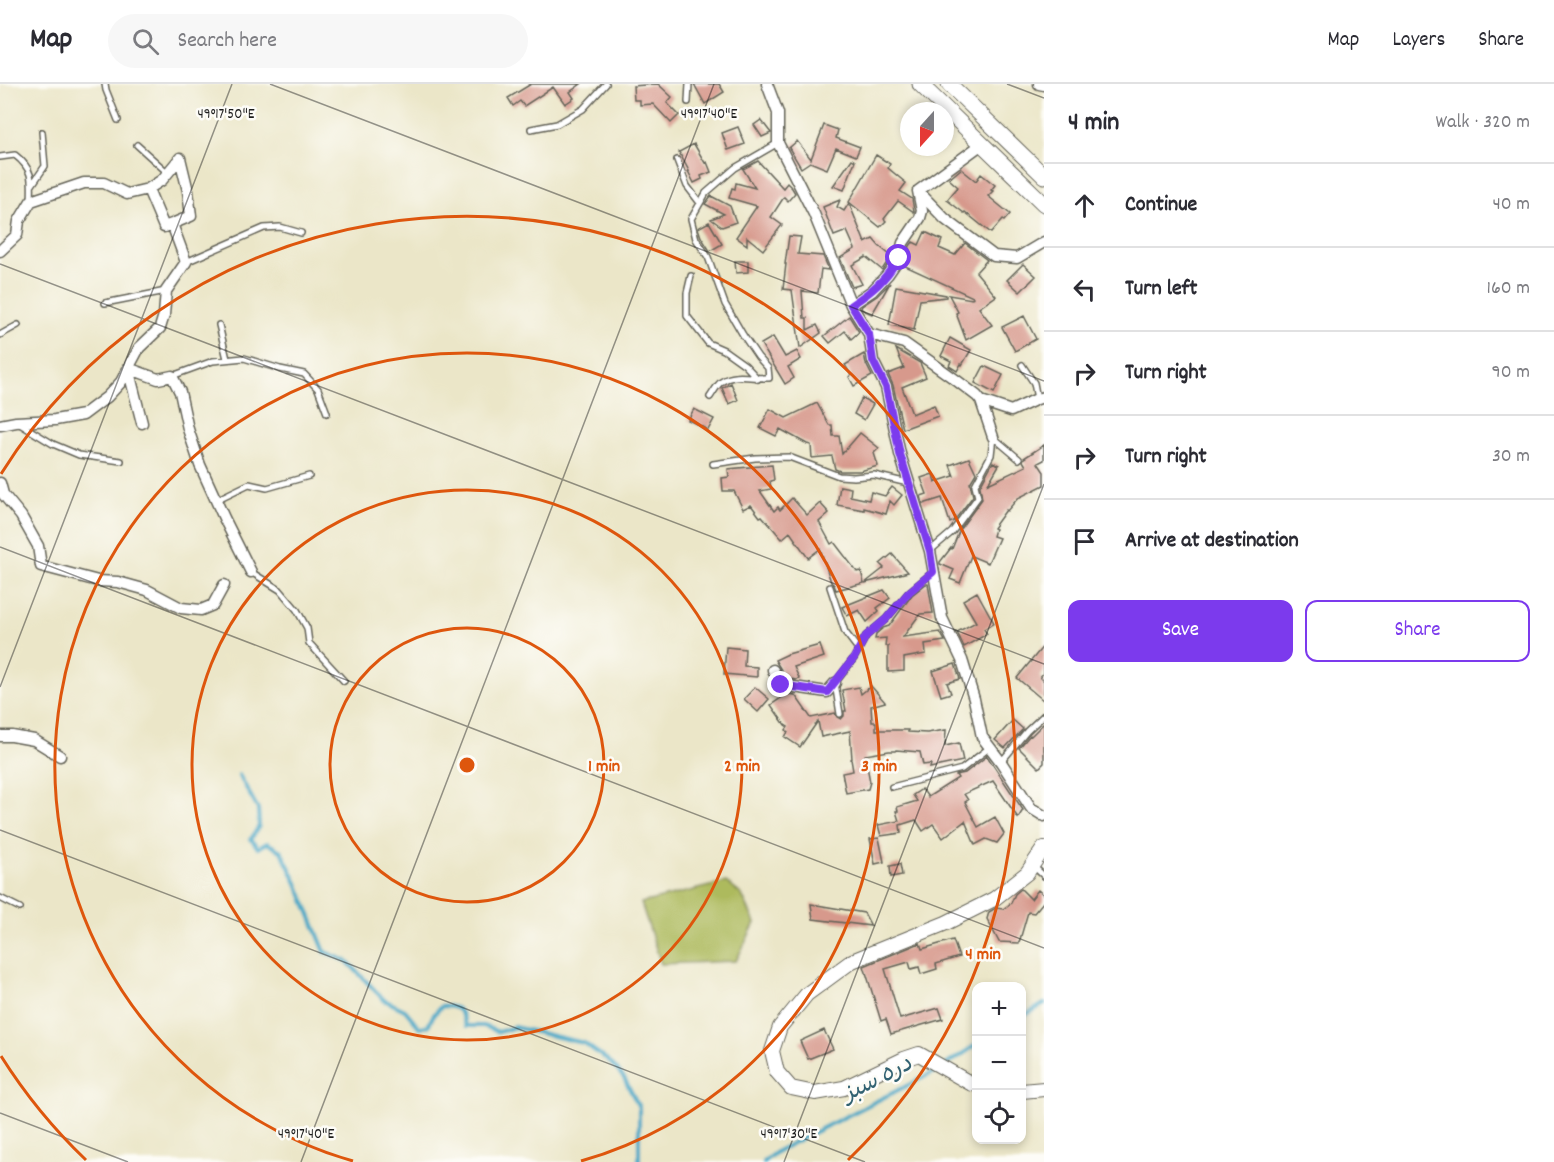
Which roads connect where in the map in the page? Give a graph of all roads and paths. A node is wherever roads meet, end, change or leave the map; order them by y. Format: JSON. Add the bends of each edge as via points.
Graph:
{"nodes":[{"id":1,"x":105,"y":84,"type":"edge"},
{"id":2,"x":606,"y":84,"type":"edge"},
{"id":3,"x":689,"y":84,"type":"edge"},
{"id":4,"x":767,"y":84,"type":"edge"},
{"id":5,"x":920,"y":84,"type":"edge"},
{"id":6,"x":949,"y":84,"type":"edge"},
{"id":7,"x":1039,"y":84,"type":"edge"},
{"id":8,"x":1044,"y":85,"type":"edge"},
{"id":9,"x":688,"y":102,"type":"dead end"},
{"id":10,"x":118,"y":120,"type":"dead end"},
{"id":11,"x":531,"y":129,"type":"dead end"},
{"id":12,"x":42,"y":132,"type":"dead end"},
{"id":13,"x":778,"y":142,"type":"junction"},
{"id":14,"x":982,"y":144,"type":"junction"},
{"id":15,"x":137,"y":145,"type":"dead end"},
{"id":16,"x":0,"y":157,"type":"edge"},
{"id":17,"x":677,"y":160,"type":"dead end"},
{"id":18,"x":168,"y":172,"type":"junction"},
{"id":19,"x":1044,"y":176,"type":"edge"},
{"id":20,"x":32,"y":185,"type":"junction"},
{"id":21,"x":148,"y":189,"type":"junction"},
{"id":22,"x":918,"y":191,"type":"junction"},
{"id":23,"x":31,"y":201,"type":"junction"},
{"id":24,"x":700,"y":203,"type":"junction"},
{"id":25,"x":1044,"y":204,"type":"edge"},
{"id":26,"x":172,"y":224,"type":"junction"},
{"id":27,"x":301,"y":233,"type":"dead end"},
{"id":28,"x":1044,"y":242,"type":"edge"},
{"id":29,"x":0,"y":250,"type":"edge"},
{"id":30,"x":186,"y":262,"type":"junction"},
{"id":31,"x":691,"y":276,"type":"dead end"},
{"id":32,"x":166,"y":291,"type":"junction"},
{"id":33,"x":105,"y":303,"type":"dead end"},
{"id":34,"x":851,"y":305,"type":"junction"},
{"id":35,"x":18,"y":325,"type":"dead end"},
{"id":36,"x":219,"y":325,"type":"dead end"},
{"id":37,"x":869,"y":334,"type":"junction"},
{"id":38,"x":0,"y":335,"type":"edge"},
{"id":39,"x":227,"y":359,"type":"junction"},
{"id":40,"x":1022,"y":365,"type":"dead end"},
{"id":41,"x":128,"y":368,"type":"junction"},
{"id":42,"x":172,"y":376,"type":"junction"},
{"id":43,"x":758,"y":379,"type":"junction"},
{"id":44,"x":710,"y":397,"type":"dead end"},
{"id":45,"x":1041,"y":398,"type":"edge"},
{"id":46,"x":981,"y":401,"type":"junction"},
{"id":47,"x":327,"y":413,"type":"dead end"},
{"id":48,"x":16,"y":422,"type":"junction"},
{"id":49,"x":142,"y":423,"type":"dead end"},
{"id":50,"x":0,"y":425,"type":"edge"},
{"id":51,"x":993,"y":437,"type":"junction"},
{"id":52,"x":1019,"y":459,"type":"dead end"},
{"id":53,"x":121,"y":461,"type":"dead end"},
{"id":54,"x":713,"y":464,"type":"dead end"},
{"id":55,"x":309,"y":476,"type":"dead end"},
{"id":56,"x":0,"y":483,"type":"edge"},
{"id":57,"x":909,"y":483,"type":"junction"},
{"id":58,"x":216,"y":500,"type":"junction"},
{"id":59,"x":930,"y":551,"type":"junction"},
{"id":60,"x":251,"y":572,"type":"joint"},
{"id":61,"x":933,"y":572,"type":"junction"},
{"id":62,"x":224,"y":585,"type":"dead end"},
{"id":63,"x":830,"y":587,"type":"dead end"},
{"id":64,"x":858,"y":649,"type":"junction"},
{"id":65,"x":773,"y":670,"type":"dead end"},
{"id":66,"x":344,"y":681,"type":"dead end"},
{"id":67,"x":835,"y":683,"type":"junction"},
{"id":68,"x":840,"y":714,"type":"dead end"},
{"id":69,"x":1044,"y":715,"type":"edge"},
{"id":70,"x":0,"y":736,"type":"edge"},
{"id":71,"x":989,"y":748,"type":"junction"},
{"id":72,"x":60,"y":756,"type":"dead end"},
{"id":73,"x":1001,"y":762,"type":"junction"},
{"id":74,"x":892,"y":787,"type":"dead end"},
{"id":75,"x":1044,"y":816,"type":"edge"},
{"id":76,"x":1044,"y":848,"type":"edge"},
{"id":77,"x":1032,"y":865,"type":"junction"},
{"id":78,"x":1044,"y":876,"type":"edge"},
{"id":79,"x":0,"y":898,"type":"edge"},
{"id":80,"x":20,"y":908,"type":"dead end"},
{"id":81,"x":972,"y":1083,"type":"edge"},
{"id":82,"x":1044,"y":1089,"type":"edge"},
{"id":83,"x":1026,"y":1091,"type":"edge"}],
"edges":[{"from":1,"to":10,"type":"lane"},
{"from":2,"to":11,"type":"lane","via":[[583,109],[557,124]]},
{"from":3,"to":9,"type":"lane"},
{"from":4,"to":13,"type":"street","via":[[778,113]]},
{"from":5,"to":14,"type":"main road"},
{"from":6,"to":19,"type":"main road"},
{"from":7,"to":8,"type":"street"},
{"from":12,"to":20,"type":"lane","via":[[45,166]]},
{"from":13,"to":24,"type":"lane","via":[[735,168],[705,193]]},
{"from":13,"to":34,"type":"street","via":[[814,214]]},
{"from":14,"to":22,"type":"street"},
{"from":14,"to":25,"type":"main road"},
{"from":15,"to":18,"type":"lane"},
{"from":16,"to":20,"type":"lane","via":[[15,155],[22,161]]},
{"from":17,"to":24,"type":"lane","via":[[687,186]]},
{"from":18,"to":21,"type":"street"},
{"from":18,"to":26,"type":"street","via":[[180,158],[191,216]]},
{"from":20,"to":23,"type":"lane"},
{"from":21,"to":23,"type":"street","via":[[127,194],[104,183],[84,183]]},
{"from":21,"to":26,"type":"street","via":[[164,227]]},
{"from":22,"to":28,"type":"street","via":[[945,219],[994,256],[1017,258]]},
{"from":22,"to":34,"type":"street","via":[[922,211],[903,243],[899,258],[872,291]]},
{"from":23,"to":29,"type":"street","via":[[19,221],[17,235]]},
{"from":24,"to":43,"type":"lane","via":[[691,219],[696,239],[708,257],[725,304],[768,368],[769,378]]},
{"from":26,"to":30,"type":"street"},
{"from":27,"to":30,"type":"lane","via":[[280,227],[264,228]]},
{"from":30,"to":32,"type":"street"},
{"from":31,"to":43,"type":"lane","via":[[687,316],[708,343],[745,364]]},
{"from":32,"to":33,"type":"lane"},
{"from":32,"to":41,"type":"street","via":[[160,328],[139,348]]},
{"from":34,"to":37,"type":"street"},
{"from":35,"to":38,"type":"lane"},
{"from":36,"to":39,"type":"lane"},
{"from":37,"to":46,"type":"street","via":[[904,343]]},
{"from":37,"to":57,"type":"street","via":[[873,361],[886,387]]},
{"from":39,"to":42,"type":"lane"},
{"from":39,"to":47,"type":"lane","via":[[244,358],[304,374],[318,389]]},
{"from":40,"to":45,"type":"lane"},
{"from":41,"to":42,"type":"street","via":[[158,378]]},
{"from":41,"to":48,"type":"street","via":[[107,398],[83,416]]},
{"from":41,"to":49,"type":"street"},
{"from":42,"to":58,"type":"street","via":[[200,465]]},
{"from":43,"to":44,"type":"lane","via":[[734,376],[721,382]]},
{"from":45,"to":46,"type":"street","via":[[1011,411]]},
{"from":46,"to":51,"type":"street"},
{"from":48,"to":50,"type":"street"},
{"from":48,"to":53,"type":"lane","via":[[79,455]]},
{"from":51,"to":52,"type":"lane"},
{"from":51,"to":59,"type":"lane","via":[[991,455],[975,485],[978,497],[952,531]]},
{"from":54,"to":57,"type":"lane","via":[[789,457],[839,476],[874,475]]},
{"from":55,"to":58,"type":"lane","via":[[267,488],[249,484]]},
{"from":56,"to":62,"type":"street","via":[[3,494],[38,546],[41,566],[147,590],[181,608],[201,610],[213,605]]},
{"from":57,"to":59,"type":"street"},
{"from":58,"to":60,"type":"street"},
{"from":59,"to":61,"type":"street"},
{"from":60,"to":66,"type":"lane","via":[[280,590],[307,628],[309,643]]},
{"from":61,"to":64,"type":"lane","via":[[866,636]]},
{"from":61,"to":71,"type":"street","via":[[942,618],[962,660],[982,737]]},
{"from":63,"to":64,"type":"lane","via":[[845,632]]},
{"from":64,"to":67,"type":"lane"},
{"from":65,"to":67,"type":"street","via":[[781,685],[827,692]]},
{"from":67,"to":68,"type":"lane"},
{"from":69,"to":73,"type":"lane"},
{"from":70,"to":72,"type":"street","via":[[34,740]]},
{"from":71,"to":73,"type":"street"},
{"from":71,"to":74,"type":"lane","via":[[962,769]]},
{"from":73,"to":75,"type":"street","via":[[1031,808]]},
{"from":76,"to":77,"type":"street"},
{"from":77,"to":78,"type":"lane"},
{"from":77,"to":81,"type":"street","via":[[994,899],[852,961],[807,994],[780,1027],[772,1051],[777,1072],[791,1088],[815,1093],[844,1088],[919,1054]]},
{"from":79,"to":80,"type":"lane"},
{"from":82,"to":83,"type":"street"}]}
